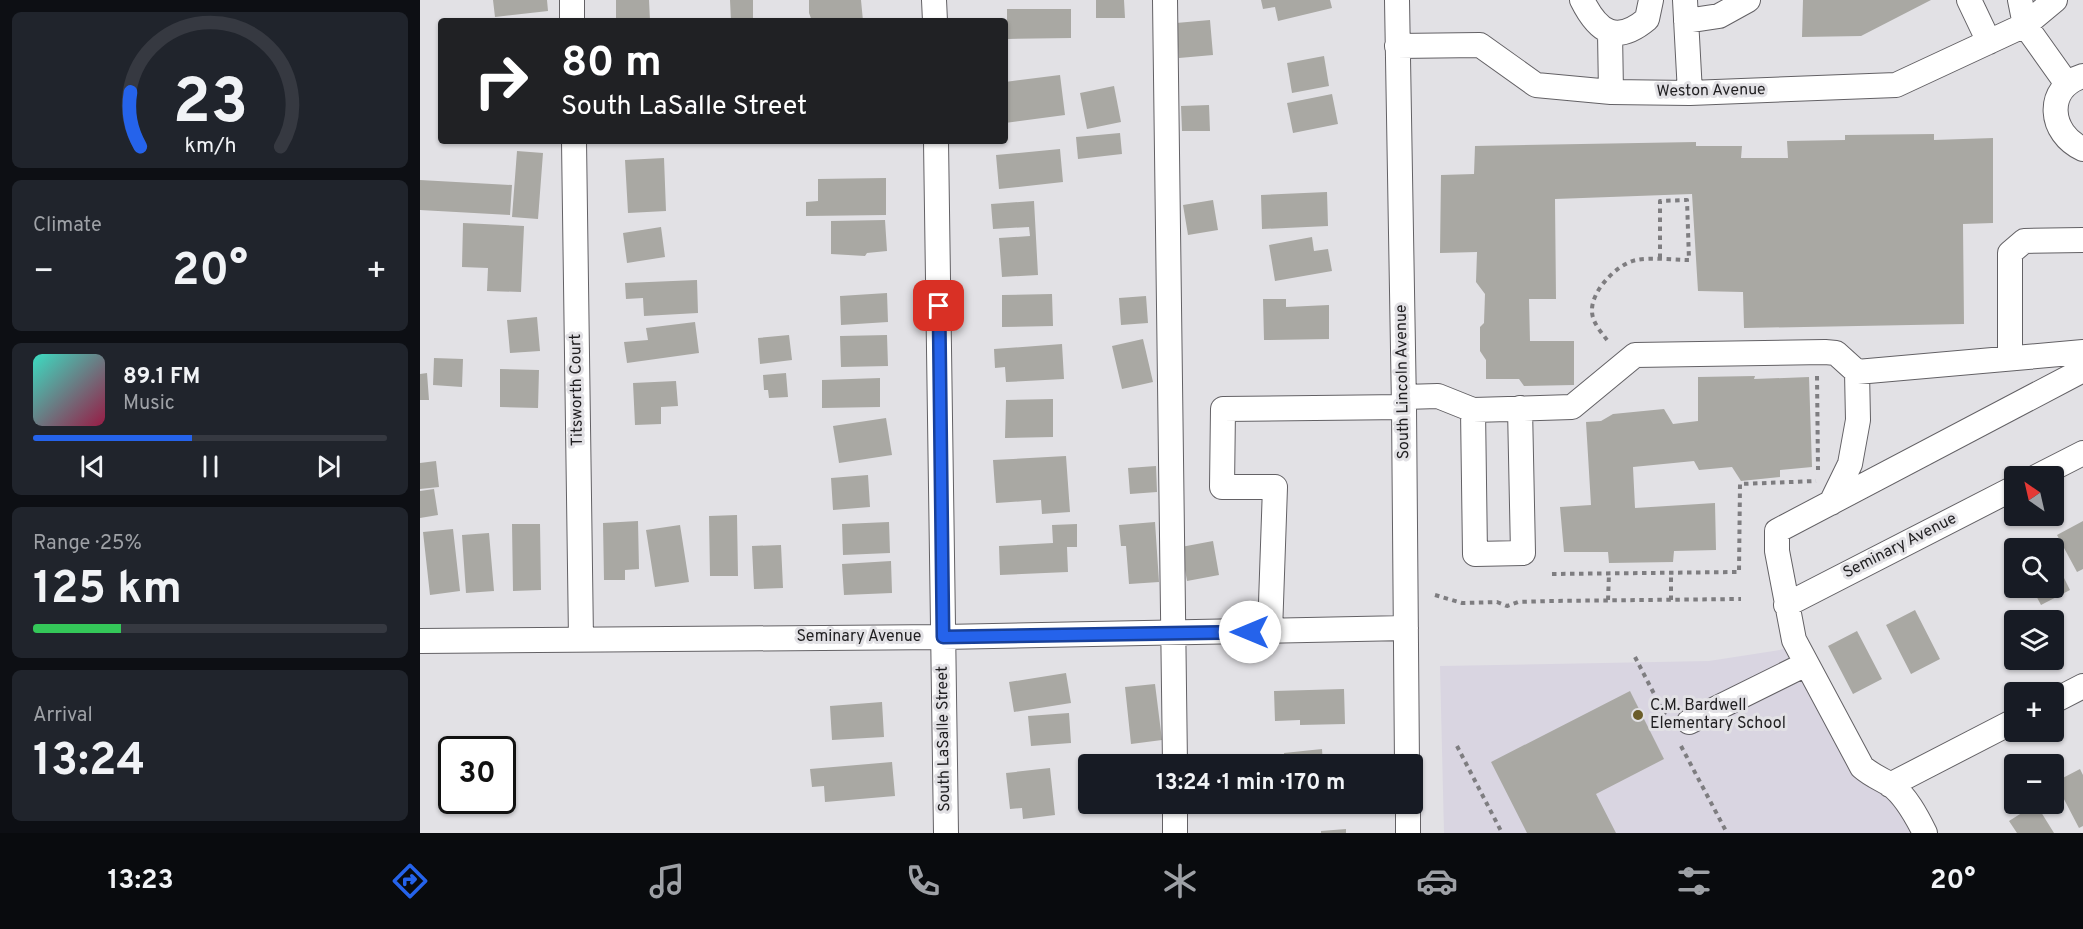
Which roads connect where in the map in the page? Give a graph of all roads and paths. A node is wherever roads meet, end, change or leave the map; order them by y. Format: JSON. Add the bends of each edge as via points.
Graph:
{"nodes":[{"id":1,"x":572,"y":0,"type":"edge"},
{"id":2,"x":934,"y":0,"type":"edge"},
{"id":3,"x":1165,"y":0,"type":"edge"},
{"id":4,"x":1397,"y":0,"type":"edge"},
{"id":5,"x":1582,"y":0,"type":"edge"},
{"id":6,"x":1651,"y":0,"type":"edge"},
{"id":7,"x":1748,"y":0,"type":"edge"},
{"id":8,"x":1969,"y":0,"type":"edge"},
{"id":9,"x":2020,"y":0,"type":"edge"},
{"id":10,"x":2055,"y":0,"type":"edge"},
{"id":11,"x":1685,"y":10,"type":"edge"},
{"id":12,"x":572,"y":18,"type":"edge"},
{"id":13,"x":935,"y":18,"type":"edge"},
{"id":14,"x":2025,"y":25,"type":"junction"},
{"id":15,"x":1610,"y":33,"type":"junction"},
{"id":16,"x":1989,"y":42,"type":"junction"},
{"id":17,"x":1397,"y":46,"type":"junction"},
{"id":18,"x":2075,"y":80,"type":"edge"},
{"id":19,"x":1611,"y":92,"type":"junction"},
{"id":20,"x":1690,"y":93,"type":"junction"},
{"id":21,"x":574,"y":144,"type":"edge"},
{"id":22,"x":936,"y":144,"type":"edge"},
{"id":23,"x":2083,"y":149,"type":"edge"},
{"id":24,"x":2083,"y":240,"type":"edge"},
{"id":25,"x":1660,"y":260,"type":"junction"},
{"id":26,"x":1607,"y":340,"type":"dead end"},
{"id":27,"x":2083,"y":352,"type":"edge"},
{"id":28,"x":2010,"y":358,"type":"junction"},
{"id":29,"x":2083,"y":370,"type":"edge"},
{"id":30,"x":1817,"y":372,"type":"dead end"},
{"id":31,"x":1857,"y":372,"type":"junction"},
{"id":32,"x":1404,"y":402,"type":"junction"},
{"id":33,"x":1520,"y":408,"type":"junction"},
{"id":34,"x":1473,"y":410,"type":"junction"},
{"id":35,"x":2083,"y":453,"type":"edge"},
{"id":36,"x":2058,"y":466,"type":"edge"},
{"id":37,"x":2004,"y":493,"type":"edge"},
{"id":38,"x":1831,"y":503,"type":"junction"},
{"id":39,"x":1671,"y":573,"type":"junction"},
{"id":40,"x":1552,"y":574,"type":"dead end"},
{"id":41,"x":1609,"y":574,"type":"junction"},
{"id":42,"x":1435,"y":595,"type":"dead end"},
{"id":43,"x":1741,"y":599,"type":"dead end"},
{"id":44,"x":1608,"y":600,"type":"junction"},
{"id":45,"x":1671,"y":600,"type":"junction"},
{"id":46,"x":1786,"y":605,"type":"junction"},
{"id":47,"x":1406,"y":628,"type":"junction"},
{"id":48,"x":1173,"y":632,"type":"junction"},
{"id":49,"x":1270,"y":632,"type":"junction"},
{"id":50,"x":943,"y":637,"type":"junction"},
{"id":51,"x":580,"y":639,"type":"junction"},
{"id":52,"x":420,"y":641,"type":"edge"},
{"id":53,"x":1806,"y":664,"type":"junction"},
{"id":54,"x":2083,"y":686,"type":"edge"},
{"id":55,"x":2064,"y":696,"type":"edge"},
{"id":56,"x":1689,"y":722,"type":"dead end"},
{"id":57,"x":2004,"y":726,"type":"edge"},
{"id":58,"x":1457,"y":746,"type":"dead end"},
{"id":59,"x":1175,"y":754,"type":"edge"},
{"id":60,"x":1407,"y":754,"type":"edge"},
{"id":61,"x":1890,"y":785,"type":"junction"},
{"id":62,"x":1175,"y":814,"type":"edge"},
{"id":63,"x":1408,"y":814,"type":"edge"},
{"id":64,"x":946,"y":833,"type":"edge"},
{"id":65,"x":1175,"y":833,"type":"edge"},
{"id":66,"x":1408,"y":833,"type":"edge"},
{"id":67,"x":1503,"y":833,"type":"edge"},
{"id":68,"x":1925,"y":833,"type":"edge"}],
"edges":[{"from":1,"to":12,"type":"street"},
{"from":2,"to":13,"type":"street"},
{"from":3,"to":48,"type":"street"},
{"from":4,"to":17,"type":"street","name":"South Lincoln Avenue"},
{"from":5,"to":15,"type":"street","via":[[1596,22]]},
{"from":6,"to":15,"type":"street","via":[[1647,19],[1638,27],[1625,33]]},
{"from":7,"to":11,"type":"street","via":[[1719,16]]},
{"from":8,"to":16,"type":"street"},
{"from":9,"to":14,"type":"street"},
{"from":10,"to":14,"type":"street","name":"Weston Avenue"},
{"from":11,"to":20,"type":"street"},
{"from":14,"to":16,"type":"street","name":"Weston Avenue"},
{"from":14,"to":18,"type":"street"},
{"from":15,"to":19,"type":"street"},
{"from":16,"to":20,"type":"street","name":"Weston Avenue","via":[[1896,85]]},
{"from":17,"to":19,"type":"street","name":"Weston Avenue","via":[[1480,45],[1536,85]]},
{"from":17,"to":32,"type":"street","name":"South Lincoln Avenue"},
{"from":18,"to":23,"type":"street","via":[[2059,95],[2056,121],[2070,143]]},
{"from":19,"to":20,"type":"street","name":"Weston Avenue"},
{"from":21,"to":51,"type":"street","name":"Titsworth Court"},
{"from":22,"to":50,"type":"street","name":"South LaSalle Street"},
{"from":24,"to":28,"type":"street","via":[[2024,242],[2010,253]]},
{"from":25,"to":25,"type":"path","via":[[1689,260],[1688,200],[1660,201]]},
{"from":25,"to":26,"type":"path","via":[[1635,260],[1605,281],[1592,311],[1596,326]]},
{"from":27,"to":28,"type":"street"},
{"from":28,"to":31,"type":"street"},
{"from":29,"to":38,"type":"street"},
{"from":30,"to":39,"type":"path","via":[[1819,481],[1740,484],[1739,572]]},
{"from":31,"to":33,"type":"street","via":[[1836,353],[1825,352],[1635,355],[1572,406]]},
{"from":31,"to":38,"type":"street","via":[[1858,420],[1850,464]]},
{"from":32,"to":34,"type":"street","via":[[1438,396]]},
{"from":32,"to":47,"type":"street","name":"South Lincoln Avenue"},
{"from":32,"to":49,"type":"street","via":[[1223,409],[1222,487],[1275,487]]},
{"from":33,"to":34,"type":"street"},
{"from":33,"to":34,"type":"street","via":[[1523,553],[1475,554]]},
{"from":35,"to":36,"type":"street"},
{"from":37,"to":46,"type":"street","name":"Seminary Avenue"},
{"from":38,"to":46,"type":"street","via":[[1777,531]]},
{"from":39,"to":41,"type":"path"},
{"from":39,"to":45,"type":"path"},
{"from":40,"to":41,"type":"path"},
{"from":41,"to":44,"type":"path"},
{"from":42,"to":44,"type":"path","via":[[1462,603],[1497,602],[1507,606],[1518,602]]},
{"from":43,"to":45,"type":"path"},
{"from":44,"to":45,"type":"path"},
{"from":46,"to":53,"type":"street","via":[[1794,640]]},
{"from":47,"to":49,"type":"street","name":"Seminary Avenue"},
{"from":47,"to":60,"type":"street","name":"South Lincoln Avenue"},
{"from":48,"to":49,"type":"street","name":"Seminary Avenue"},
{"from":48,"to":50,"type":"street","name":"Seminary Avenue"},
{"from":48,"to":59,"type":"street"},
{"from":50,"to":51,"type":"street","name":"Seminary Avenue"},
{"from":50,"to":64,"type":"street","name":"South LaSalle Street"},
{"from":51,"to":52,"type":"street","name":"Seminary Avenue"},
{"from":53,"to":56,"type":"street"},
{"from":53,"to":61,"type":"street","via":[[1856,759],[1868,773]]},
{"from":54,"to":55,"type":"street"},
{"from":57,"to":61,"type":"street"},
{"from":58,"to":67,"type":"path"},
{"from":61,"to":68,"type":"street"},
{"from":62,"to":65,"type":"street"},
{"from":63,"to":66,"type":"street"}]}
